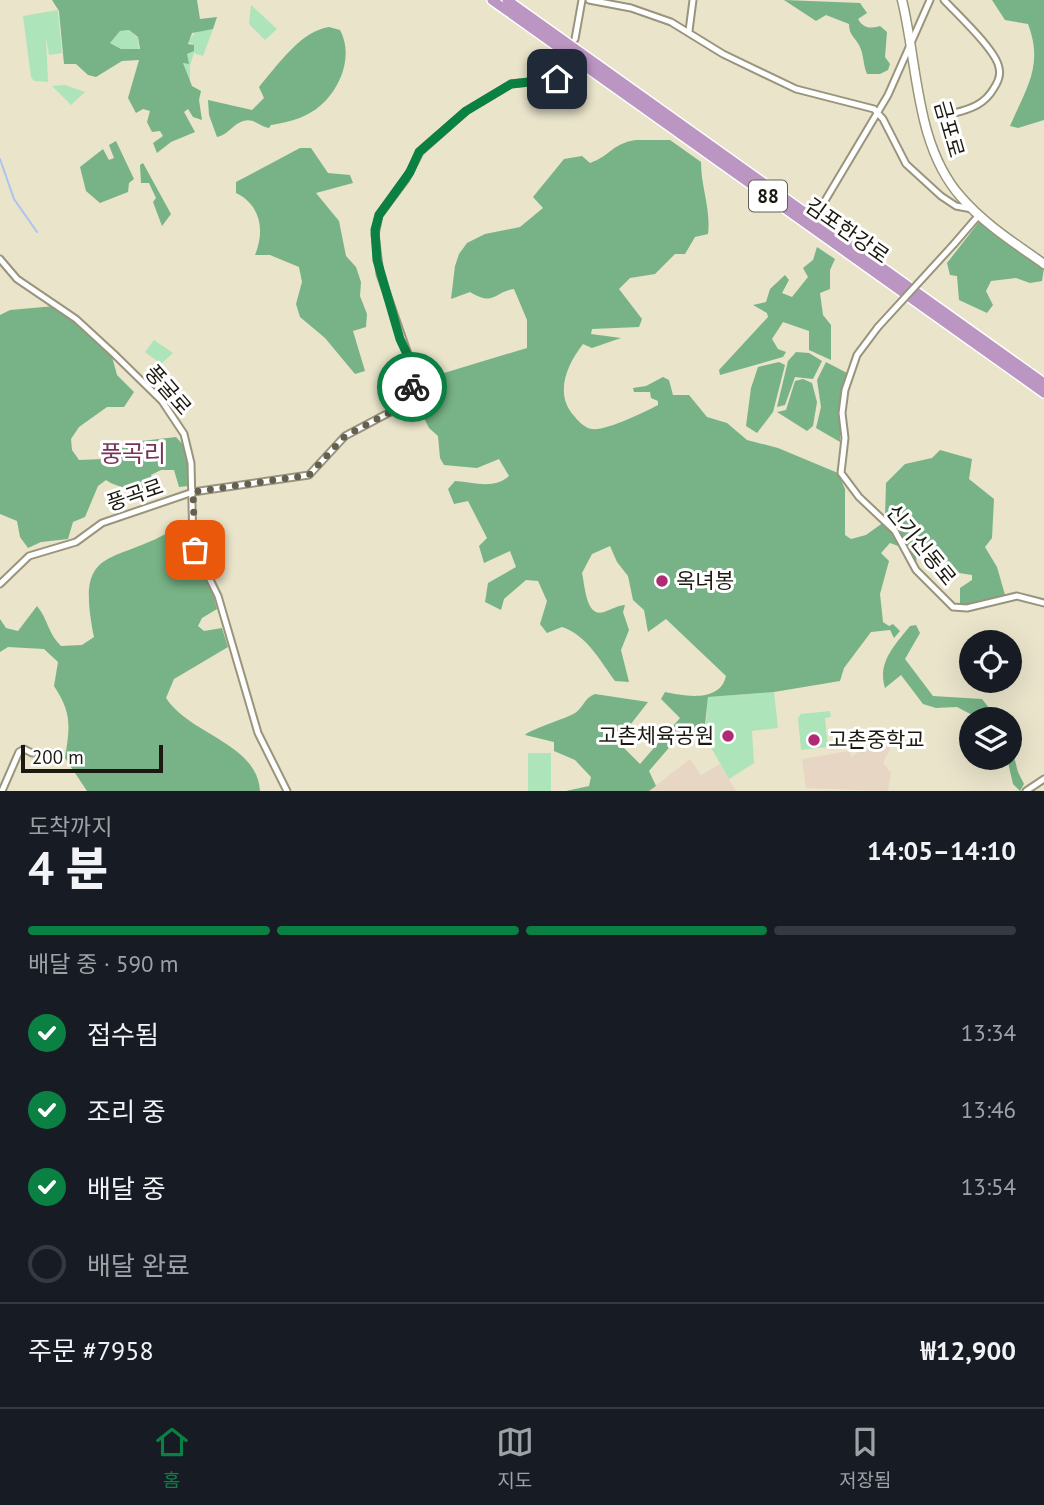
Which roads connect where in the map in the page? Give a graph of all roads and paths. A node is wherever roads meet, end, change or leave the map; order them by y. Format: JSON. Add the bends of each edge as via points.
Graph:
{"nodes":[{"id":1,"x":492,"y":0,"type":"edge"},
{"id":2,"x":507,"y":0,"type":"edge"},
{"id":3,"x":582,"y":0,"type":"edge"},
{"id":4,"x":589,"y":0,"type":"edge"},
{"id":5,"x":693,"y":0,"type":"edge"},
{"id":6,"x":902,"y":0,"type":"edge"},
{"id":7,"x":930,"y":0,"type":"edge"},
{"id":8,"x":944,"y":0,"type":"edge"},
{"id":9,"x":905,"y":13,"type":"junction"},
{"id":10,"x":921,"y":18,"type":"junction"},
{"id":11,"x":689,"y":31,"type":"junction"},
{"id":12,"x":575,"y":39,"type":"dead end"},
{"id":13,"x":911,"y":42,"type":"junction"},
{"id":14,"x":902,"y":62,"type":"junction"},
{"id":15,"x":570,"y":63,"type":"dead end"},
{"id":16,"x":915,"y":64,"type":"junction"},
{"id":17,"x":879,"y":113,"type":"junction"},
{"id":18,"x":954,"y":113,"type":"dead end"},
{"id":19,"x":950,"y":183,"type":"junction"},
{"id":20,"x":941,"y":196,"type":"junction"},
{"id":21,"x":823,"y":204,"type":"dead end"},
{"id":22,"x":976,"y":212,"type":"junction"},
{"id":23,"x":0,"y":259,"type":"edge"},
{"id":24,"x":1044,"y":264,"type":"edge"},
{"id":25,"x":1044,"y":383,"type":"edge"},
{"id":26,"x":1044,"y":393,"type":"edge"},
{"id":27,"x":193,"y":492,"type":"junction"},
{"id":28,"x":0,"y":584,"type":"edge"},
{"id":29,"x":1044,"y":603,"type":"edge"},
{"id":30,"x":32,"y":753,"type":"dead end"},
{"id":31,"x":1044,"y":779,"type":"edge"},
{"id":32,"x":2,"y":791,"type":"edge"},
{"id":33,"x":287,"y":791,"type":"edge"},
{"id":34,"x":1026,"y":791,"type":"edge"}],
"edges":[{"from":1,"to":26,"type":"highway","name":"김포한강로","number":"88"},
{"from":2,"to":25,"type":"highway","name":"김포한강로","number":"88"},
{"from":3,"to":12,"type":"street"},
{"from":4,"to":11,"type":"street","via":[[641,12]]},
{"from":5,"to":11,"type":"street"},
{"from":6,"to":9,"type":"main road","name":"금포로"},
{"from":7,"to":10,"type":"street"},
{"from":8,"to":18,"type":"street","via":[[993,55],[999,68],[998,81],[987,98]]},
{"from":9,"to":10,"type":"street","via":[[912,20]]},
{"from":9,"to":13,"type":"main road","name":"금포로"},
{"from":10,"to":13,"type":"street"},
{"from":11,"to":17,"type":"street","via":[[723,54],[796,89],[869,106]]},
{"from":13,"to":14,"type":"street"},
{"from":13,"to":16,"type":"main road","name":"금포로"},
{"from":14,"to":16,"type":"street"},
{"from":14,"to":17,"type":"street"},
{"from":15,"to":27,"type":"street","name":"풍곡로","via":[[564,78],[511,84],[446,126],[419,152],[379,215],[375,235],[380,274],[415,374],[400,405],[345,436],[309,475]]},
{"from":16,"to":19,"type":"main road","name":"금포로","via":[[931,142]]},
{"from":17,"to":20,"type":"street","via":[[901,159]]},
{"from":17,"to":21,"type":"street"},
{"from":19,"to":20,"type":"street"},
{"from":19,"to":22,"type":"main road","name":"금포로"},
{"from":20,"to":22,"type":"street"},
{"from":22,"to":24,"type":"main road","name":"금포로"},
{"from":22,"to":29,"type":"street","name":"신기신동로","bridge":true,"via":[[954,244],[857,355],[843,398],[845,438],[840,463],[846,483],[895,531],[916,570],[953,607],[967,608],[1012,596]]},
{"from":23,"to":27,"type":"street","name":"풍굴로","via":[[18,279],[81,323],[162,401],[187,441]]},
{"from":27,"to":28,"type":"street","name":"풍곡로","via":[[102,523],[76,542],[35,552]]},
{"from":27,"to":33,"type":"street","name":"풍굴로","via":[[193,545],[218,596],[262,744]]},
{"from":30,"to":32,"type":"street","via":[[21,749]]},
{"from":31,"to":34,"type":"street"}]}
